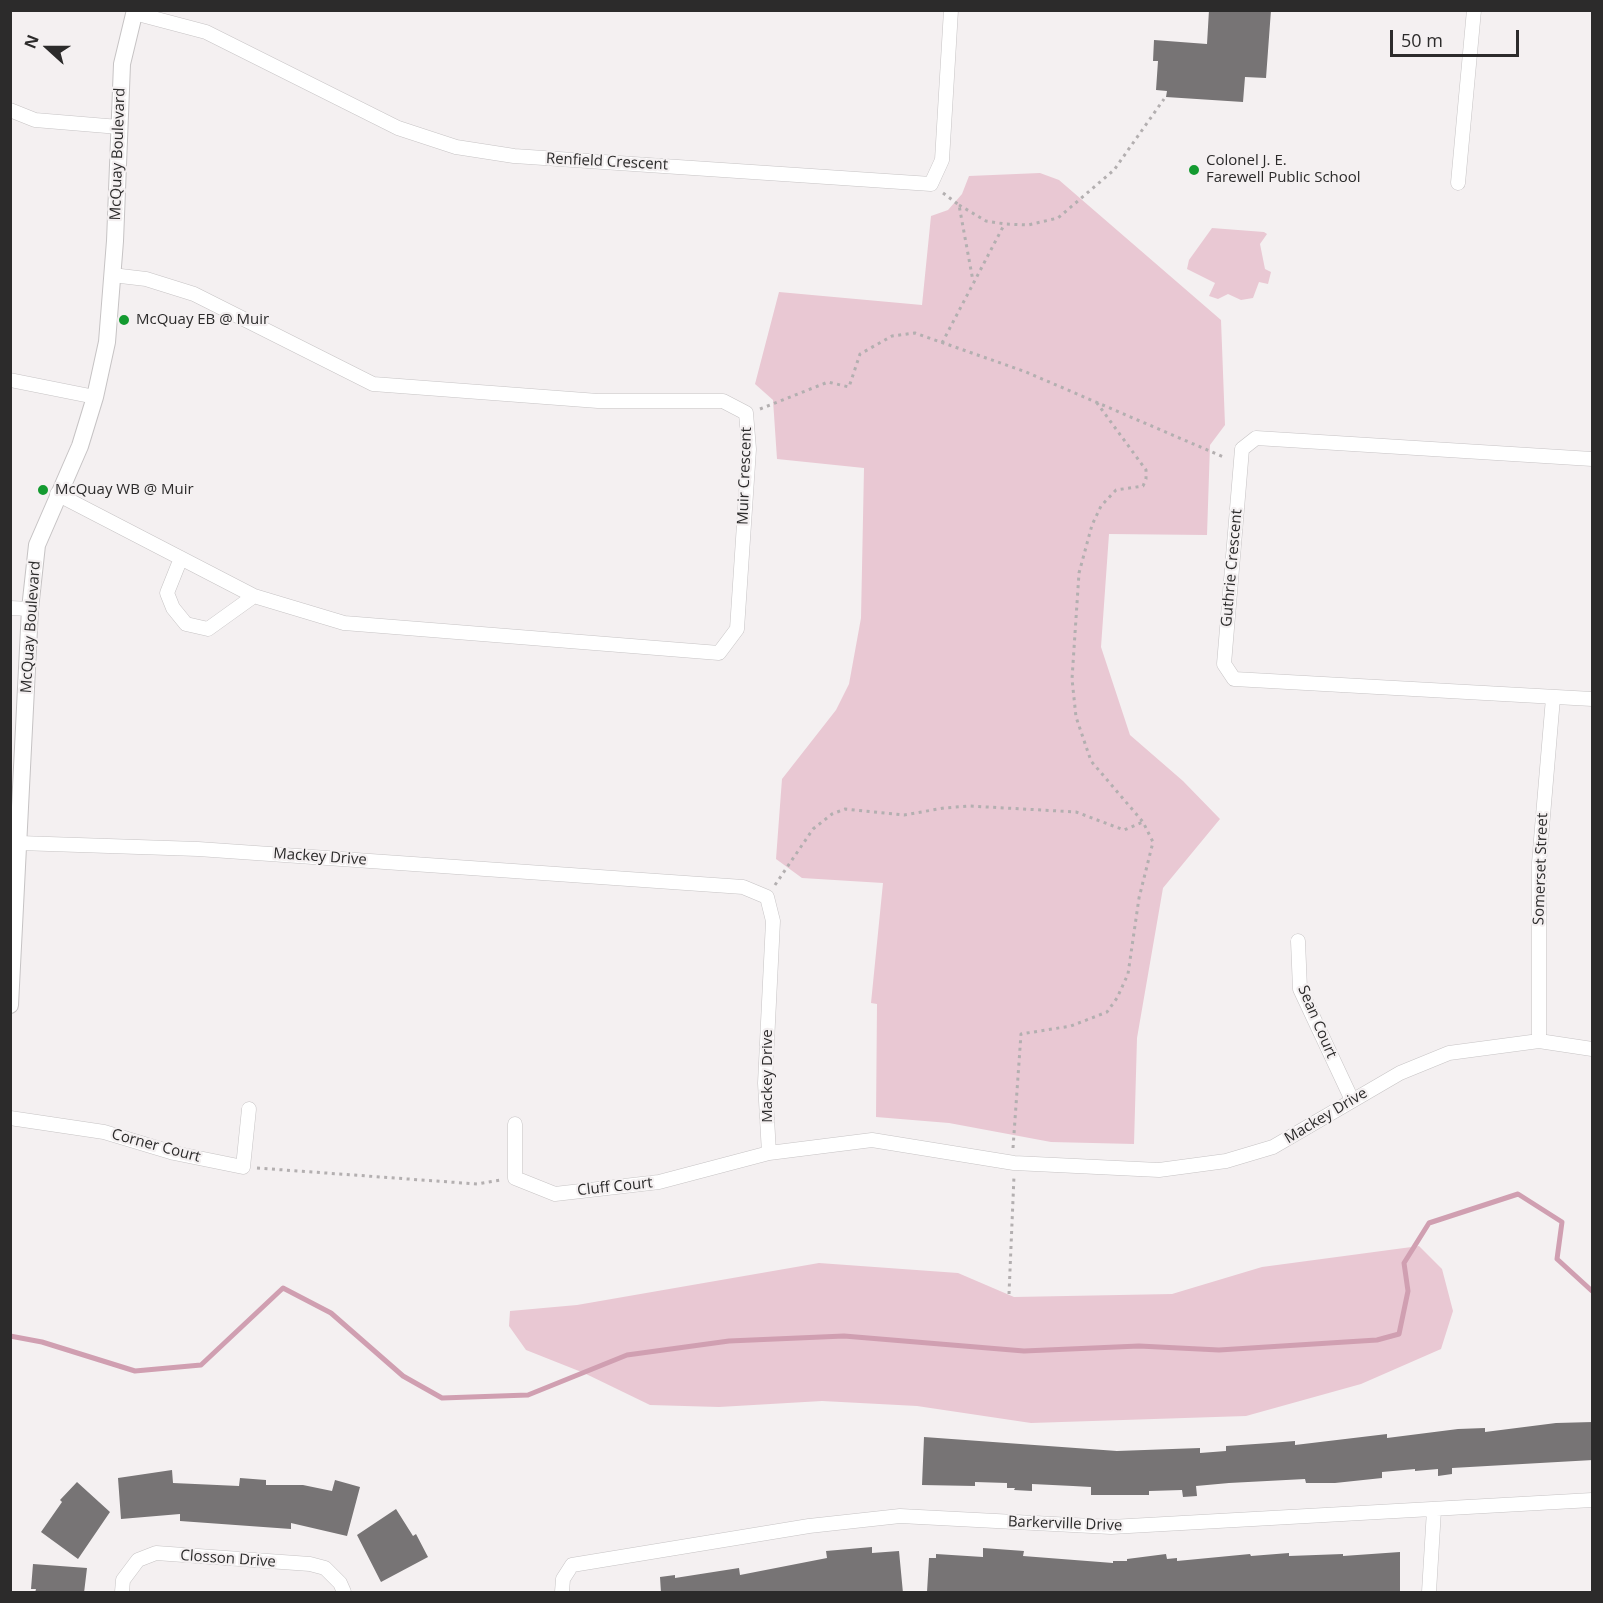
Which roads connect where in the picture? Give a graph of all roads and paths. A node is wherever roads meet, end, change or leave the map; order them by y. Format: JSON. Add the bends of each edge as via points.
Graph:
{"nodes":[{"id":1,"x":951,"y":10,"type":"edge"},
{"id":2,"x":1474,"y":10,"type":"edge"},
{"id":3,"x":135,"y":12,"type":"edge"},
{"id":4,"x":1164,"y":99,"type":"dead end"},
{"id":5,"x":10,"y":110,"type":"edge"},
{"id":6,"x":119,"y":126,"type":"junction"},
{"id":7,"x":1458,"y":183,"type":"dead end"},
{"id":8,"x":931,"y":184,"type":"junction"},
{"id":9,"x":960,"y":205,"type":"junction"},
{"id":10,"x":1005,"y":224,"type":"junction"},
{"id":11,"x":112,"y":275,"type":"junction"},
{"id":12,"x":974,"y":283,"type":"junction"},
{"id":13,"x":942,"y":343,"type":"junction"},
{"id":14,"x":10,"y":380,"type":"edge"},
{"id":15,"x":95,"y":397,"type":"junction"},
{"id":16,"x":1097,"y":403,"type":"junction"},
{"id":17,"x":746,"y":413,"type":"junction"},
{"id":18,"x":1593,"y":459,"type":"edge"},
{"id":19,"x":1241,"y":465,"type":"junction"},
{"id":20,"x":57,"y":494,"type":"junction"},
{"id":21,"x":181,"y":558,"type":"junction"},
{"id":22,"x":254,"y":596,"type":"junction"},
{"id":23,"x":10,"y":608,"type":"edge"},
{"id":24,"x":30,"y":609,"type":"junction"},
{"id":25,"x":1553,"y":698,"type":"junction"},
{"id":26,"x":1593,"y":699,"type":"edge"},
{"id":27,"x":1143,"y":822,"type":"junction"},
{"id":28,"x":19,"y":843,"type":"junction"},
{"id":29,"x":767,"y":897,"type":"junction"},
{"id":30,"x":1298,"y":941,"type":"dead end"},
{"id":31,"x":10,"y":1005,"type":"edge"},
{"id":32,"x":1539,"y":1041,"type":"junction"},
{"id":33,"x":1593,"y":1049,"type":"edge"},
{"id":34,"x":1352,"y":1100,"type":"junction"},
{"id":35,"x":249,"y":1110,"type":"dead end"},
{"id":36,"x":10,"y":1118,"type":"edge"},
{"id":37,"x":515,"y":1124,"type":"dead end"},
{"id":38,"x":769,"y":1153,"type":"junction"},
{"id":39,"x":1014,"y":1163,"type":"junction"},
{"id":40,"x":243,"y":1167,"type":"junction"},
{"id":41,"x":515,"y":1178,"type":"junction"},
{"id":42,"x":1009,"y":1294,"type":"dead end"},
{"id":43,"x":1593,"y":1500,"type":"edge"},
{"id":44,"x":1434,"y":1510,"type":"junction"},
{"id":45,"x":122,"y":1593,"type":"edge"},
{"id":46,"x":344,"y":1593,"type":"edge"},
{"id":47,"x":562,"y":1593,"type":"edge"},
{"id":48,"x":1429,"y":1593,"type":"edge"}],
"edges":[{"from":1,"to":8,"type":"street","via":[[942,160]]},
{"from":2,"to":7,"type":"street"},
{"from":3,"to":6,"type":"street","name":"McQuay Boulevard","via":[[122,64]]},
{"from":3,"to":8,"type":"street","name":"Renfield Crescent","via":[[206,33],[398,128],[456,147],[514,156]]},
{"from":4,"to":10,"type":"path","via":[[1114,170],[1058,218],[1028,225]]},
{"from":5,"to":6,"type":"street","via":[[35,120]]},
{"from":6,"to":11,"type":"street","name":"McQuay Boulevard"},
{"from":8,"to":9,"type":"path"},
{"from":9,"to":10,"type":"path","via":[[986,221]]},
{"from":9,"to":12,"type":"path"},
{"from":10,"to":12,"type":"path"},
{"from":11,"to":15,"type":"street","name":"McQuay Boulevard","via":[[107,342]]},
{"from":11,"to":17,"type":"street","name":"Muir Crescent","via":[[146,279],[194,294],[373,384],[598,401],[723,401]]},
{"from":12,"to":13,"type":"path"},
{"from":13,"to":16,"type":"path","via":[[1026,372]]},
{"from":13,"to":17,"type":"path","via":[[915,333],[892,336],[860,354],[849,387],[828,382]]},
{"from":14,"to":15,"type":"street"},
{"from":15,"to":20,"type":"street","name":"McQuay Boulevard","via":[[80,446]]},
{"from":16,"to":19,"type":"path"},
{"from":16,"to":27,"type":"path","via":[[1146,470],[1146,479],[1143,486],[1116,490],[1101,506],[1092,525],[1079,573],[1072,679],[1075,708],[1091,761]]},
{"from":17,"to":22,"type":"street","name":"Muir Crescent","via":[[749,449],[737,629],[719,652],[344,623]]},
{"from":18,"to":19,"type":"street","name":"Guthrie Crescent","via":[[1256,438],[1242,449]]},
{"from":19,"to":25,"type":"street","name":"Guthrie Crescent","via":[[1224,664],[1234,679]]},
{"from":20,"to":21,"type":"street","name":"Muir Crescent"},
{"from":20,"to":24,"type":"street","name":"McQuay Boulevard","via":[[37,545]]},
{"from":21,"to":22,"type":"street","name":"Muir Crescent"},
{"from":21,"to":22,"type":"street","via":[[167,593],[186,624],[208,629]]},
{"from":23,"to":24,"type":"street"},
{"from":24,"to":28,"type":"street","name":"McQuay Boulevard"},
{"from":25,"to":26,"type":"street","name":"Guthrie Crescent"},
{"from":25,"to":32,"type":"street","name":"Somerset Street","via":[[1539,863]]},
{"from":27,"to":29,"type":"path","via":[[1124,830],[1076,812],[970,806],[904,815],[845,808],[813,829]]},
{"from":27,"to":39,"type":"path","via":[[1153,842],[1139,898],[1128,975],[1107,1012],[1071,1026],[1021,1034]]},
{"from":28,"to":29,"type":"street","name":"Mackey Drive","via":[[198,849],[743,887]]},
{"from":28,"to":31,"type":"street","name":"McQuay Boulevard"},
{"from":29,"to":38,"type":"street","name":"Mackey Drive","via":[[773,921],[765,1083]]},
{"from":30,"to":34,"type":"street","name":"Sean Court","via":[[1300,989]]},
{"from":32,"to":33,"type":"street","name":"Mackey Drive"},
{"from":32,"to":34,"type":"street","name":"Mackey Drive","via":[[1449,1053]]},
{"from":34,"to":39,"type":"street","name":"Mackey Drive","via":[[1273,1147],[1227,1161],[1159,1170]]},
{"from":35,"to":40,"type":"street"},
{"from":36,"to":40,"type":"street","name":"Corner Court","via":[[104,1132],[174,1153]]},
{"from":37,"to":41,"type":"street"},
{"from":38,"to":39,"type":"street","name":"Mackey Drive","via":[[872,1140]]},
{"from":38,"to":41,"type":"street","name":"Cluff Court","via":[[659,1182],[555,1194]]},
{"from":39,"to":42,"type":"path"},
{"from":40,"to":41,"type":"path","via":[[477,1184]]},
{"from":43,"to":44,"type":"street","name":"Barkerville Drive"},
{"from":44,"to":47,"type":"street","name":"Barkerville Drive","via":[[1111,1527],[900,1516],[809,1526],[572,1565],[563,1579]]},
{"from":44,"to":48,"type":"street"},
{"from":45,"to":46,"type":"street","name":"Closson Drive","via":[[123,1580],[138,1560],[156,1553],[310,1564],[325,1568]]}]}
